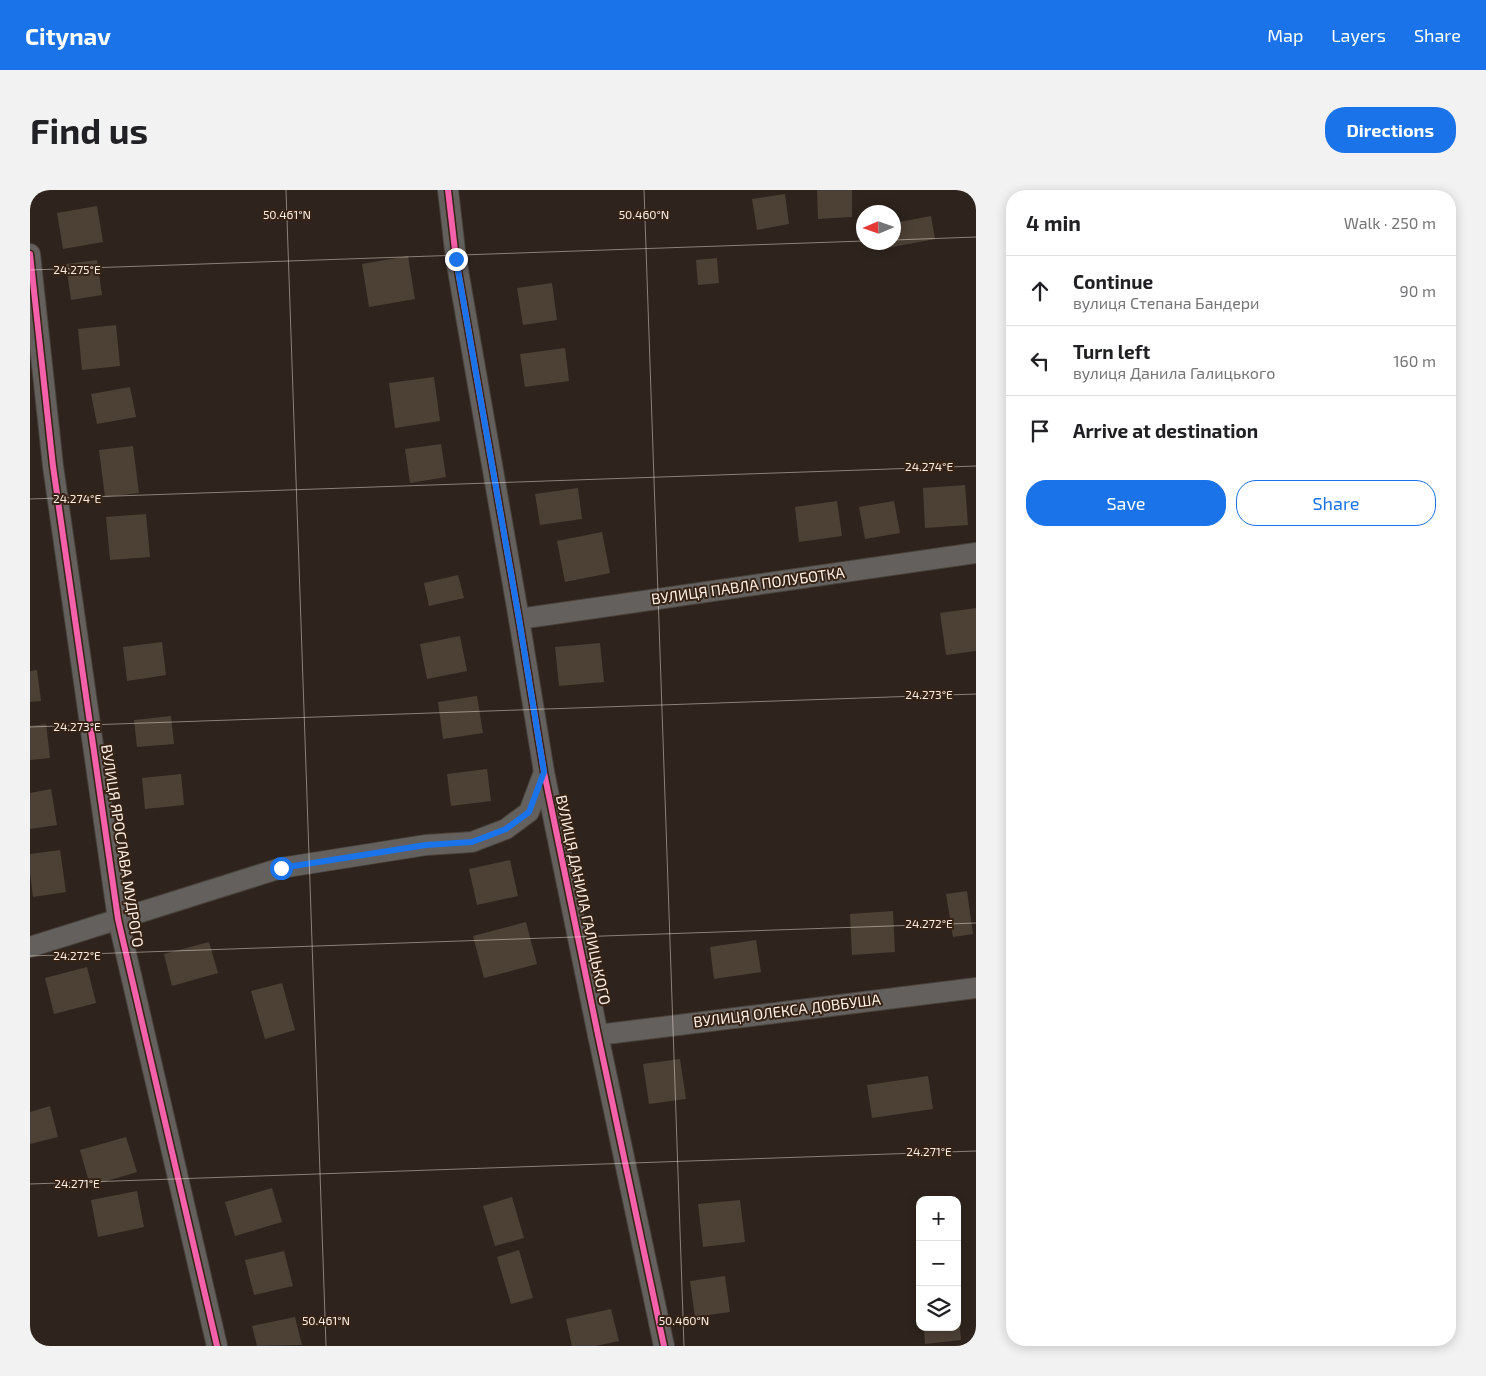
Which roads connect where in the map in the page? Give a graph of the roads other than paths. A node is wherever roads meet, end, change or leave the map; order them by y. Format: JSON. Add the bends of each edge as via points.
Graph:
{"nodes":[{"id":1,"x":448,"y":190,"type":"edge"},
{"id":2,"x":30,"y":254,"type":"edge"},
{"id":3,"x":976,"y":553,"type":"edge"},
{"id":4,"x":519,"y":619,"type":"junction"},
{"id":5,"x":544,"y":772,"type":"junction"},
{"id":6,"x":118,"y":919,"type":"junction"},
{"id":7,"x":30,"y":947,"type":"edge"},
{"id":8,"x":976,"y":988,"type":"edge"},
{"id":9,"x":598,"y":1035,"type":"junction"},
{"id":10,"x":217,"y":1346,"type":"edge"},
{"id":11,"x":664,"y":1346,"type":"edge"}],
"edges":[{"from":1,"to":4,"type":"street","name":"ВУЛИЦЯ ДАНИЛА ГАЛИЦЬКОГО","via":[[456,259]]},
{"from":2,"to":6,"type":"street","name":"ВУЛИЦЯ ЯРОСЛАВА МУДРОГО","via":[[53,466]]},
{"from":3,"to":4,"type":"street","name":"ВУЛИЦЯ ПАВЛА ПОЛУБОТКА"},
{"from":4,"to":5,"type":"street","name":"ВУЛИЦЯ ДАНИЛА ГАЛИЦЬКОГО"},
{"from":5,"to":6,"type":"street","via":[[529,812],[506,829],[472,842],[426,845],[281,868]]},
{"from":5,"to":9,"type":"street","name":"ВУЛИЦЯ ДАНИЛА ГАЛИЦЬКОГО"},
{"from":6,"to":7,"type":"street"},
{"from":6,"to":10,"type":"street","name":"ВУЛИЦЯ ЯРОСЛАВА МУДРОГО"},
{"from":8,"to":9,"type":"street","name":"ВУЛИЦЯ ОЛЕКСА ДОВБУША"},
{"from":9,"to":11,"type":"street","name":"ВУЛИЦЯ ДАНИЛА ГАЛИЦЬКОГО"}]}
